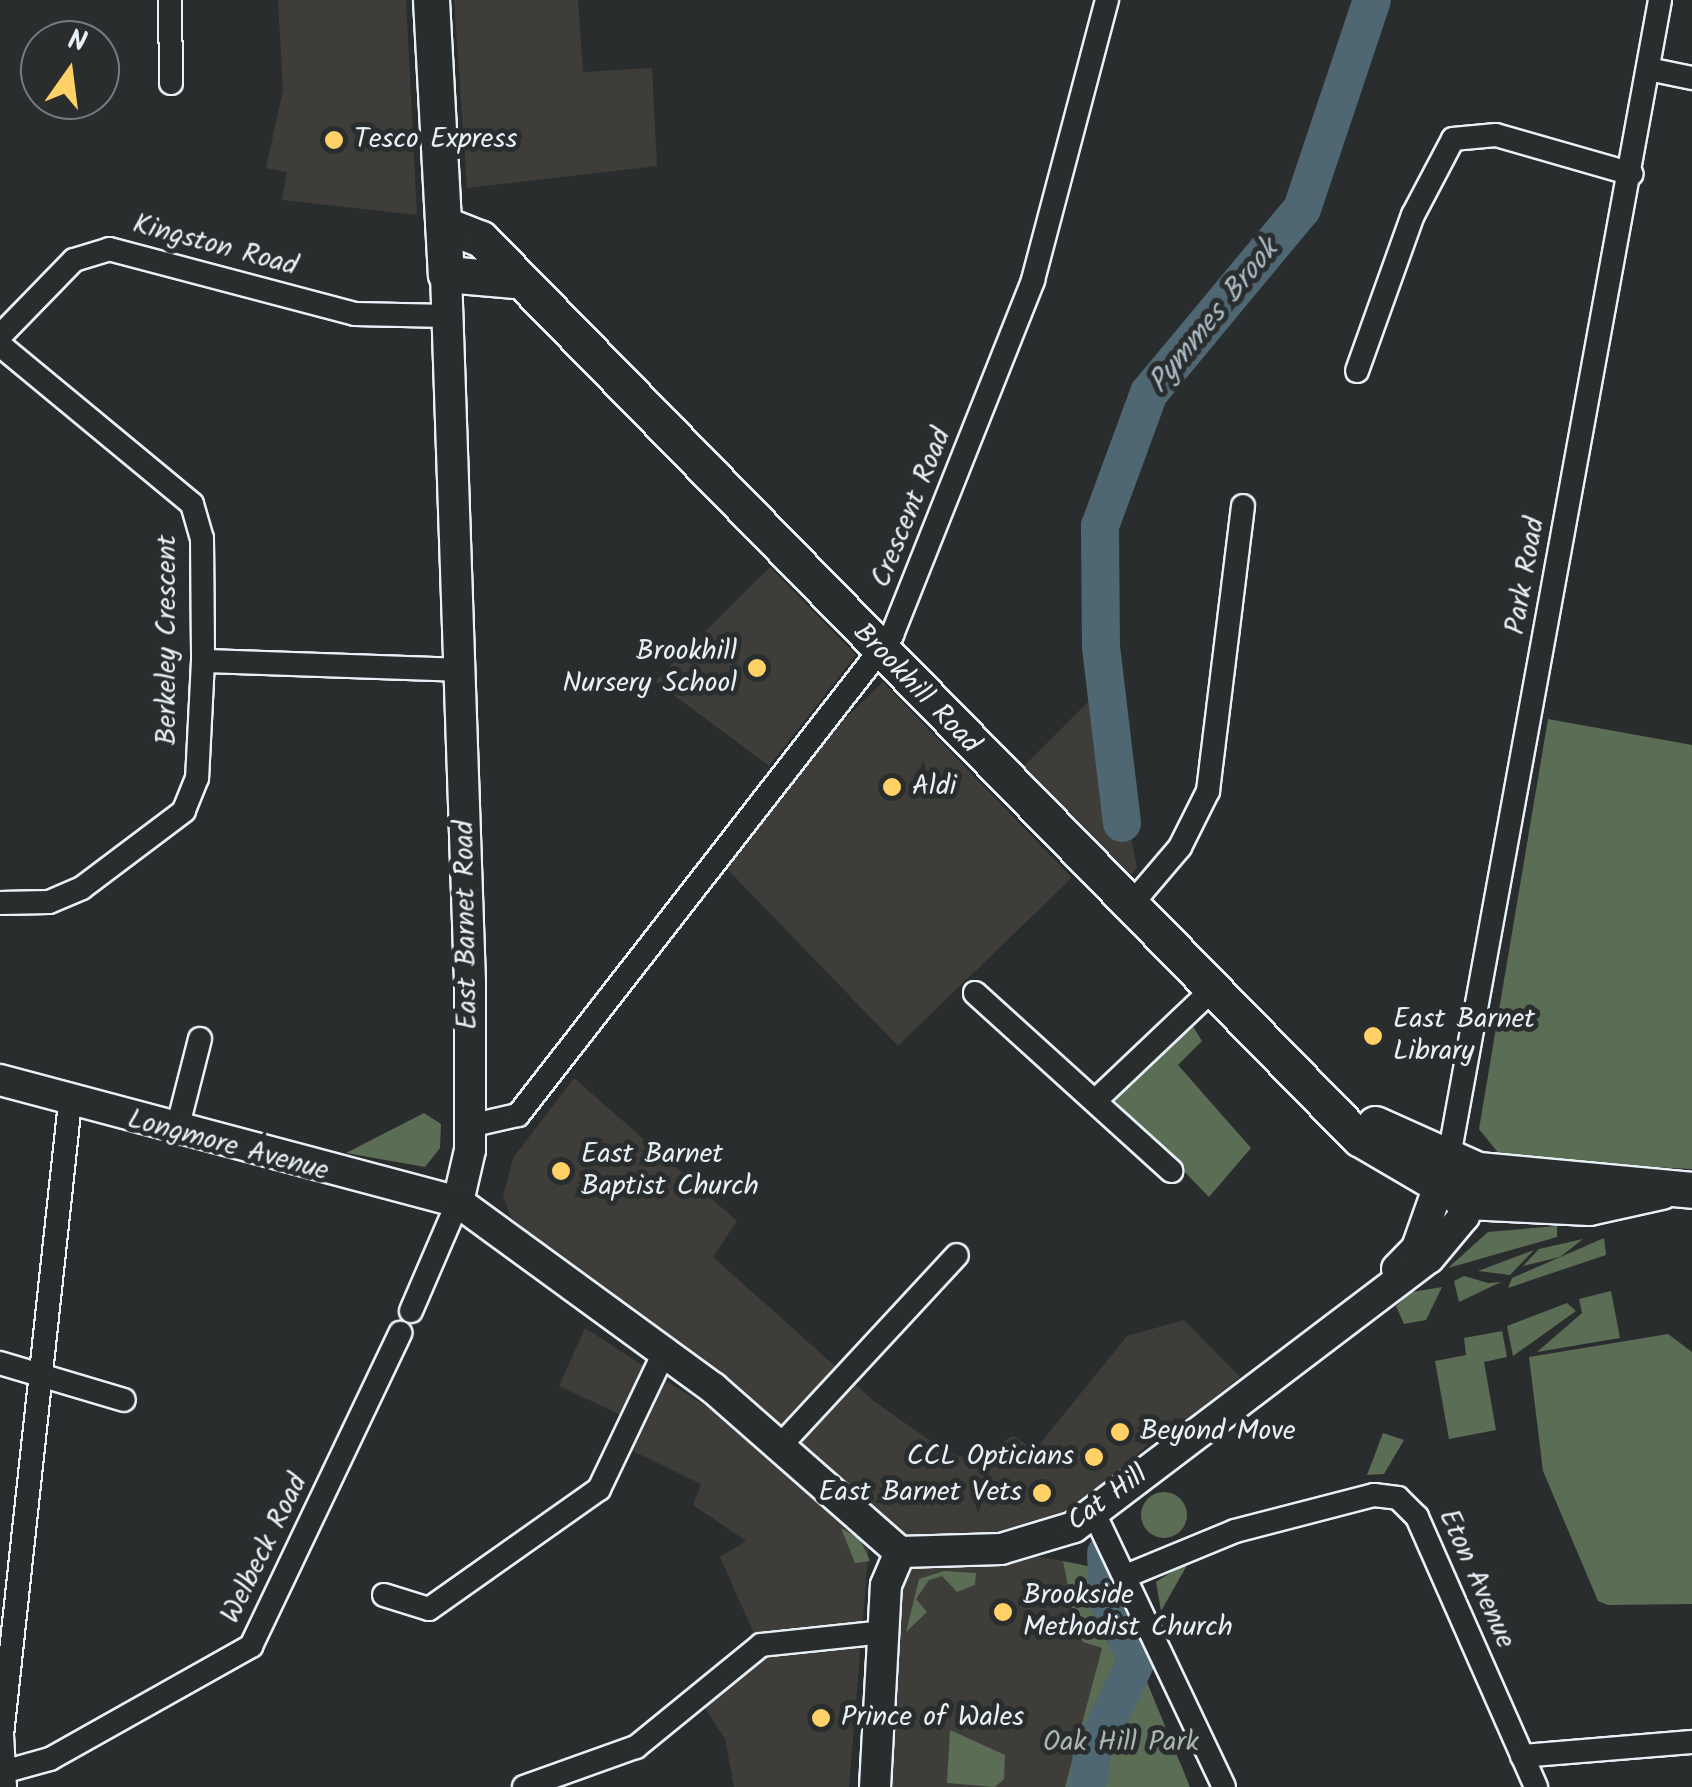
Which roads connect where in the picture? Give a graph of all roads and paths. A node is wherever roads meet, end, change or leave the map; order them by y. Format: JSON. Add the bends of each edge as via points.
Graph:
{"nodes":[{"id":1,"x":170,"y":0,"type":"edge"},
{"id":2,"x":431,"y":0,"type":"edge"},
{"id":3,"x":1107,"y":0,"type":"edge"},
{"id":4,"x":1660,"y":0,"type":"edge"},
{"id":5,"x":1648,"y":69,"type":"junction"},
{"id":6,"x":1692,"y":78,"type":"edge"},
{"id":7,"x":171,"y":83,"type":"dead end"},
{"id":8,"x":1632,"y":174,"type":"junction"},
{"id":9,"x":443,"y":224,"type":"junction"},
{"id":10,"x":446,"y":274,"type":"junction"},
{"id":11,"x":515,"y":280,"type":"junction"},
{"id":12,"x":448,"y":316,"type":"junction"},
{"id":13,"x":0,"y":336,"type":"edge"},
{"id":14,"x":0,"y":345,"type":"edge"},
{"id":15,"x":1357,"y":372,"type":"dead end"},
{"id":16,"x":1243,"y":506,"type":"dead end"},
{"id":17,"x":881,"y":654,"type":"junction"},
{"id":18,"x":203,"y":662,"type":"junction"},
{"id":19,"x":460,"y":670,"type":"junction"},
{"id":20,"x":0,"y":903,"type":"edge"},
{"id":21,"x":1128,"y":907,"type":"junction"},
{"id":22,"x":1212,"y":990,"type":"junction"},
{"id":23,"x":975,"y":993,"type":"dead end"},
{"id":24,"x":200,"y":1038,"type":"dead end"},
{"id":25,"x":0,"y":1080,"type":"edge"},
{"id":26,"x":1097,"y":1099,"type":"junction"},
{"id":27,"x":70,"y":1103,"type":"junction"},
{"id":28,"x":469,"y":1126,"type":"junction"},
{"id":29,"x":176,"y":1133,"type":"junction"},
{"id":30,"x":1171,"y":1170,"type":"dead end"},
{"id":31,"x":1451,"y":1184,"type":"junction"},
{"id":32,"x":1677,"y":1191,"type":"edge"},
{"id":33,"x":458,"y":1202,"type":"junction"},
{"id":34,"x":957,"y":1255,"type":"dead end"},
{"id":35,"x":411,"y":1310,"type":"dead end"},
{"id":36,"x":400,"y":1333,"type":"dead end"},
{"id":37,"x":664,"y":1353,"type":"junction"},
{"id":38,"x":0,"y":1363,"type":"edge"},
{"id":39,"x":40,"y":1375,"type":"junction"},
{"id":40,"x":124,"y":1400,"type":"dead end"},
{"id":41,"x":780,"y":1446,"type":"junction"},
{"id":42,"x":1100,"y":1525,"type":"junction"},
{"id":43,"x":900,"y":1552,"type":"junction"},
{"id":44,"x":1121,"y":1567,"type":"junction"},
{"id":45,"x":384,"y":1595,"type":"dead end"},
{"id":46,"x":885,"y":1632,"type":"junction"},
{"id":47,"x":1692,"y":1742,"type":"edge"},
{"id":48,"x":1522,"y":1756,"type":"junction"},
{"id":49,"x":4,"y":1780,"type":"edge"},
{"id":50,"x":524,"y":1787,"type":"edge"},
{"id":51,"x":875,"y":1787,"type":"edge"},
{"id":52,"x":1224,"y":1787,"type":"edge"},
{"id":53,"x":1536,"y":1787,"type":"edge"}],
"edges":[{"from":1,"to":7,"type":"street"},
{"from":2,"to":9,"type":"main road","name":"East Barnet Road"},
{"from":3,"to":17,"type":"street","name":"Crescent Road","via":[[1032,280],[952,498]]},
{"from":4,"to":5,"type":"street","name":"Park Road"},
{"from":5,"to":6,"type":"street"},
{"from":5,"to":8,"type":"street","name":"Park Road"},
{"from":8,"to":15,"type":"street","via":[[1496,135],[1453,140],[1413,215]]},
{"from":8,"to":31,"type":"street","name":"Park Road"},
{"from":9,"to":10,"type":"main road","name":"East Barnet Road"},
{"from":9,"to":11,"type":"main road","name":"Brookhill Road","via":[[476,235]]},
{"from":10,"to":11,"type":"main road"},
{"from":10,"to":12,"type":"main road","name":"East Barnet Road"},
{"from":11,"to":17,"type":"main road","name":"Brookhill Road"},
{"from":12,"to":13,"type":"street","name":"Kingston Road","via":[[354,314],[109,250],[74,260]]},
{"from":12,"to":19,"type":"main road","name":"East Barnet Road"},
{"from":14,"to":18,"type":"street","name":"Berkeley Crescent","via":[[192,504],[202,538]]},
{"from":16,"to":21,"type":"street","via":[[1208,791],[1180,847]]},
{"from":17,"to":21,"type":"main road","name":"Brookhill Road"},
{"from":17,"to":28,"type":"street","name":"Crescent Road","via":[[518,1115]]},
{"from":18,"to":19,"type":"street"},
{"from":18,"to":20,"type":"street","name":"Berkeley Crescent","via":[[197,778],[176,822],[82,888],[49,902]]},
{"from":19,"to":28,"type":"main road","name":"East Barnet Road"},
{"from":21,"to":22,"type":"main road","name":"Brookhill Road"},
{"from":22,"to":26,"type":"street"},
{"from":22,"to":31,"type":"main road","name":"Brookhill Road","via":[[1319,1095]]},
{"from":23,"to":26,"type":"street"},
{"from":24,"to":29,"type":"street"},
{"from":25,"to":27,"type":"main road","name":"Longmore Avenue"},
{"from":26,"to":30,"type":"street"},
{"from":27,"to":29,"type":"main road","name":"Longmore Avenue"},
{"from":27,"to":39,"type":"street"},
{"from":28,"to":33,"type":"main road","name":"East Barnet Road"},
{"from":29,"to":33,"type":"main road","name":"Longmore Avenue"},
{"from":31,"to":32,"type":"main road"},
{"from":31,"to":42,"type":"main road","name":"Cat Hill","via":[[1449,1240],[1202,1430]]},
{"from":33,"to":35,"type":"street"},
{"from":33,"to":37,"type":"main road"},
{"from":34,"to":41,"type":"street"},
{"from":36,"to":49,"type":"street","name":"Welbeck Road","via":[[251,1646]]},
{"from":37,"to":41,"type":"main road"},
{"from":37,"to":45,"type":"street","via":[[599,1489],[429,1609]]},
{"from":38,"to":39,"type":"street"},
{"from":39,"to":40,"type":"street"},
{"from":39,"to":49,"type":"street"},
{"from":41,"to":43,"type":"main road"},
{"from":42,"to":43,"type":"main road","name":"Cat Hill","via":[[1001,1549]]},
{"from":42,"to":44,"type":"street"},
{"from":43,"to":46,"type":"main road","via":[[886,1585]]},
{"from":44,"to":48,"type":"street","name":"Eton Avenue","via":[[1374,1495],[1398,1498],[1417,1517]]},
{"from":44,"to":52,"type":"street"},
{"from":46,"to":50,"type":"street","via":[[761,1644],[636,1747]]},
{"from":46,"to":51,"type":"main road"},
{"from":47,"to":48,"type":"street"},
{"from":48,"to":53,"type":"street","name":"Eton Avenue"}]}
